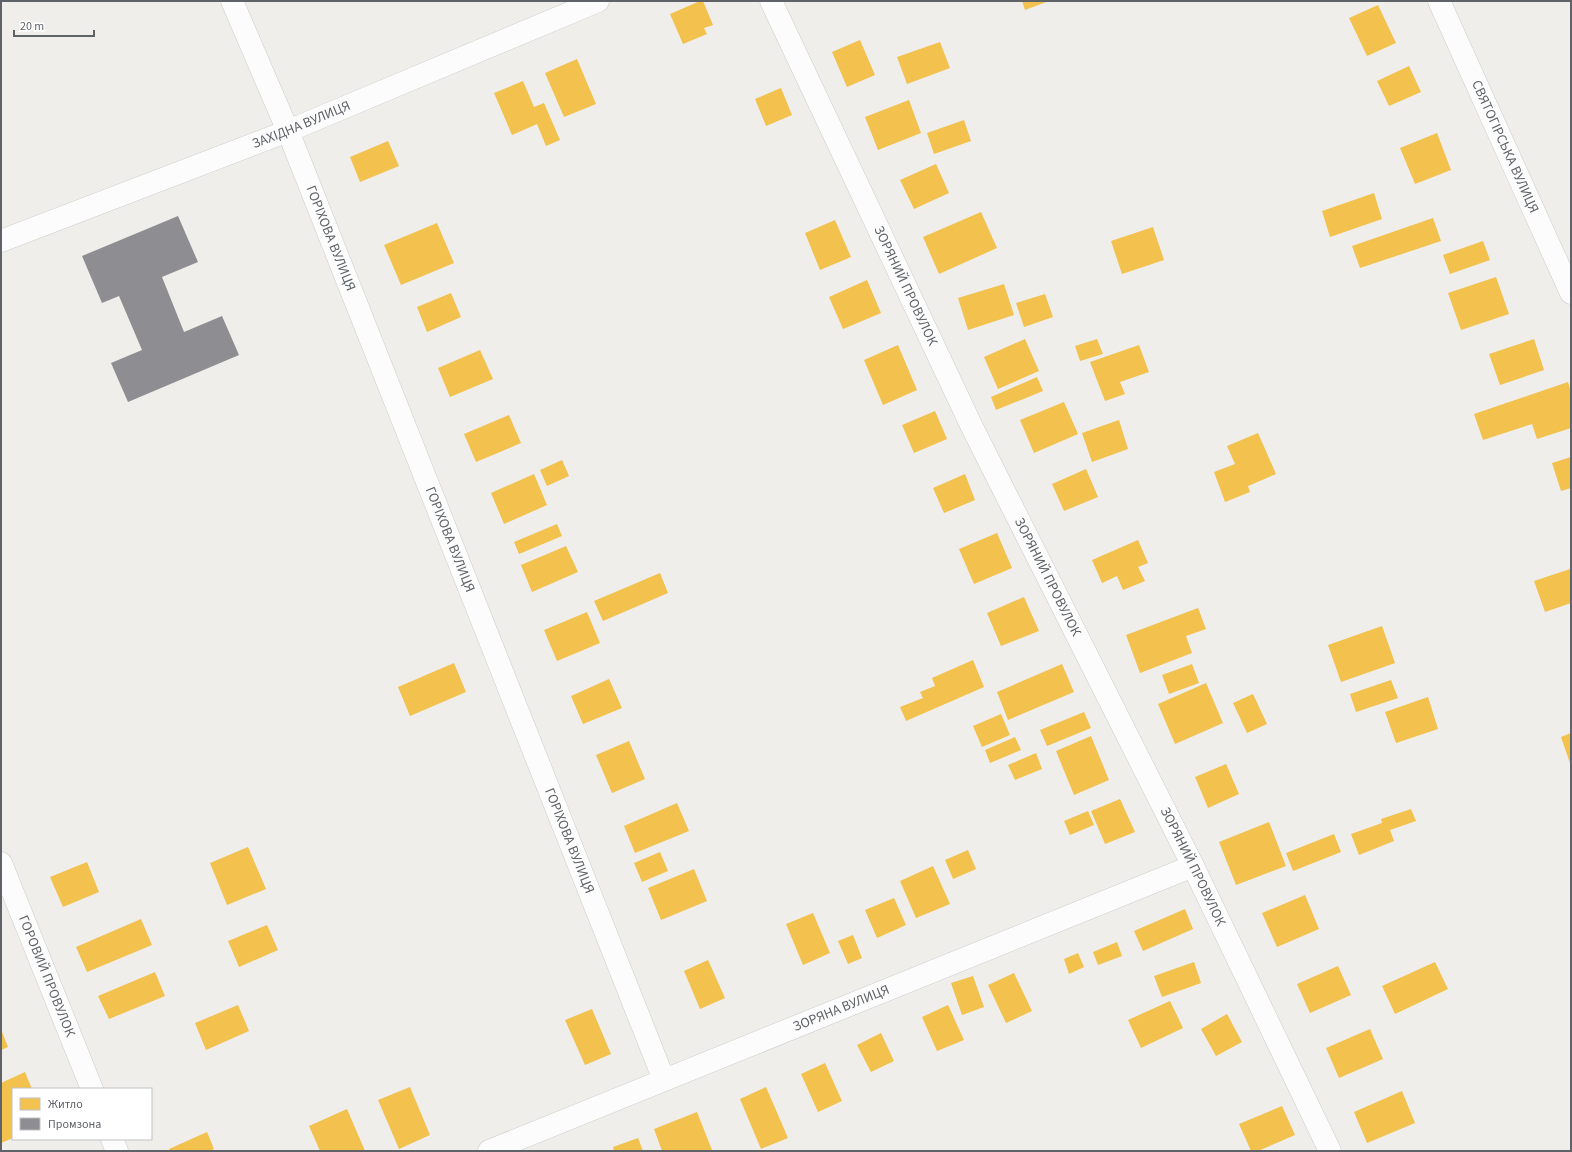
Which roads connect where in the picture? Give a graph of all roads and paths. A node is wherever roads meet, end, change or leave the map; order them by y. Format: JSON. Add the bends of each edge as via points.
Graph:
{"nodes":[{"id":1,"x":232,"y":1,"type":"edge"},
{"id":2,"x":598,"y":1,"type":"edge"},
{"id":3,"x":770,"y":1,"type":"edge"},
{"id":4,"x":1439,"y":1,"type":"edge"},
{"id":5,"x":288,"y":131,"type":"junction"},
{"id":6,"x":1,"y":241,"type":"edge"},
{"id":7,"x":1571,"y":293,"type":"edge"},
{"id":8,"x":1,"y":863,"type":"edge"},
{"id":9,"x":1194,"y":866,"type":"junction"},
{"id":10,"x":664,"y":1080,"type":"junction"},
{"id":11,"x":92,"y":1088,"type":"edge"},
{"id":12,"x":112,"y":1140,"type":"edge"},
{"id":13,"x":117,"y":1151,"type":"edge"},
{"id":14,"x":489,"y":1151,"type":"edge"},
{"id":15,"x":1330,"y":1151,"type":"edge"}],
"edges":[{"from":1,"to":5,"type":"street","name":"ГОРІХОВА ВУЛИЦЯ"},
{"from":2,"to":5,"type":"street","name":"ЗАХІДНА ВУЛИЦЯ"},
{"from":3,"to":9,"type":"street","name":"ЗОРЯНИЙ ПРОВУЛОК","via":[[972,427]]},
{"from":4,"to":7,"type":"street","name":"СВЯТОГІРСЬКА ВУЛИЦЯ"},
{"from":5,"to":6,"type":"street","name":"ЗАХІДНА ВУЛИЦЯ"},
{"from":5,"to":10,"type":"street","name":"ГОРІХОВА ВУЛИЦЯ"},
{"from":8,"to":11,"type":"street","name":"ГОРОВИЙ ПРОВУЛОК"},
{"from":9,"to":10,"type":"street","name":"ЗОРЯНА ВУЛИЦЯ"},
{"from":9,"to":15,"type":"street","name":"ЗОРЯНИЙ ПРОВУЛОК"},
{"from":10,"to":14,"type":"street","name":"ЗОРЯНА ВУЛИЦЯ"},
{"from":12,"to":13,"type":"street"}]}
